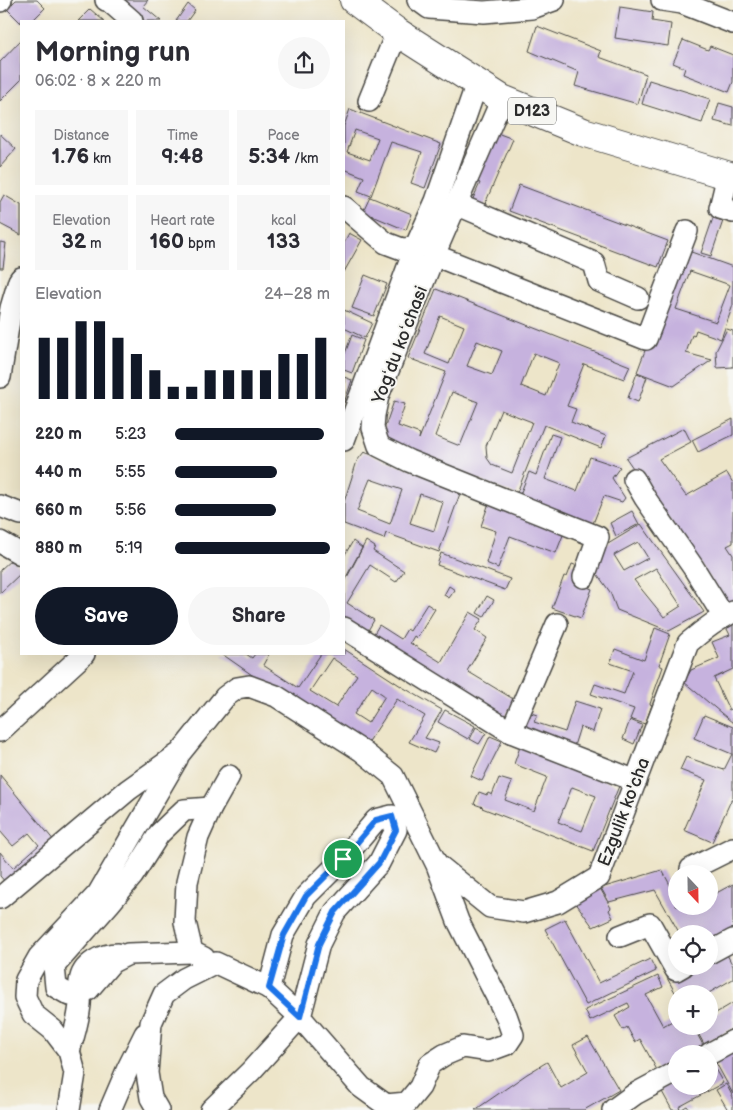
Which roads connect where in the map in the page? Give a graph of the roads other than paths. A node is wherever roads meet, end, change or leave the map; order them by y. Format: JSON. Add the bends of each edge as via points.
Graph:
{"nodes":[{"id":1,"x":106,"y":0,"type":"edge"},
{"id":2,"x":418,"y":0,"type":"edge"},
{"id":3,"x":554,"y":0,"type":"edge"},
{"id":4,"x":662,"y":0,"type":"edge"},
{"id":5,"x":368,"y":4,"type":"edge"},
{"id":6,"x":131,"y":20,"type":"edge"},
{"id":7,"x":733,"y":23,"type":"edge"},
{"id":8,"x":397,"y":32,"type":"junction"},
{"id":9,"x":477,"y":83,"type":"junction"},
{"id":10,"x":502,"y":98,"type":"junction"},
{"id":11,"x":369,"y":101,"type":"dead end"},
{"id":12,"x":730,"y":176,"type":"edge"},
{"id":13,"x":456,"y":204,"type":"junction"},
{"id":14,"x":345,"y":208,"type":"edge"},
{"id":15,"x":733,"y":212,"type":"edge"},
{"id":16,"x":687,"y":231,"type":"dead end"},
{"id":17,"x":425,"y":251,"type":"junction"},
{"id":18,"x":20,"y":280,"type":"edge"},
{"id":19,"x":638,"y":298,"type":"dead end"},
{"id":20,"x":0,"y":377,"type":"edge"},
{"id":21,"x":345,"y":438,"type":"edge"},
{"id":22,"x":634,"y":479,"type":"dead end"},
{"id":23,"x":0,"y":506,"type":"edge"},
{"id":24,"x":20,"y":514,"type":"edge"},
{"id":25,"x":0,"y":542,"type":"edge"},
{"id":26,"x":20,"y":553,"type":"edge"},
{"id":27,"x":584,"y":577,"type":"dead end"},
{"id":28,"x":728,"y":614,"type":"edge"},
{"id":29,"x":557,"y":624,"type":"dead end"},
{"id":30,"x":345,"y":629,"type":"edge"},
{"id":31,"x":83,"y":655,"type":"edge"},
{"id":32,"x":0,"y":730,"type":"edge"},
{"id":33,"x":510,"y":732,"type":"junction"},
{"id":34,"x":180,"y":753,"type":"junction"},
{"id":35,"x":229,"y":776,"type":"dead end"},
{"id":36,"x":636,"y":781,"type":"junction"},
{"id":37,"x":211,"y":808,"type":"junction"},
{"id":38,"x":733,"y":848,"type":"edge"},
{"id":39,"x":437,"y":865,"type":"junction"},
{"id":40,"x":699,"y":865,"type":"edge"},
{"id":41,"x":0,"y":898,"type":"edge"},
{"id":42,"x":620,"y":936,"type":"dead end"},
{"id":43,"x":733,"y":940,"type":"edge"},
{"id":44,"x":718,"y":948,"type":"edge"},
{"id":45,"x":192,"y":952,"type":"junction"},
{"id":46,"x":668,"y":956,"type":"edge"},
{"id":47,"x":216,"y":963,"type":"junction"},
{"id":48,"x":269,"y":988,"type":"junction"},
{"id":49,"x":80,"y":992,"type":"junction"},
{"id":50,"x":300,"y":1017,"type":"junction"},
{"id":51,"x":151,"y":1022,"type":"junction"},
{"id":52,"x":733,"y":1041,"type":"edge"},
{"id":53,"x":718,"y":1049,"type":"edge"},
{"id":54,"x":69,"y":1051,"type":"junction"},
{"id":55,"x":668,"y":1076,"type":"edge"},
{"id":56,"x":68,"y":1110,"type":"edge"},
{"id":57,"x":110,"y":1110,"type":"edge"},
{"id":58,"x":158,"y":1110,"type":"edge"},
{"id":59,"x":211,"y":1110,"type":"edge"},
{"id":60,"x":613,"y":1110,"type":"edge"}],
"edges":[{"from":1,"to":6,"type":"street"},
{"from":2,"to":3,"type":"street","via":[[429,8],[484,12],[532,8]]},
{"from":4,"to":7,"type":"street","via":[[682,3]]},
{"from":5,"to":8,"type":"main road","number":"D123"},
{"from":8,"to":9,"type":"main road","number":"D123"},
{"from":8,"to":11,"type":"street"},
{"from":9,"to":10,"type":"main road","number":"D123"},
{"from":9,"to":17,"type":"street","name":"Yogʻdu koʻchasi","via":[[436,200]]},
{"from":10,"to":12,"type":"main road","number":"D123","via":[[583,132]]},
{"from":10,"to":13,"type":"street","name":"Yogʻdu koʻchasi"},
{"from":12,"to":15,"type":"street","via":[[720,208]]},
{"from":13,"to":17,"type":"street","name":"Yogʻdu koʻchasi"},
{"from":13,"to":19,"type":"street","via":[[594,263],[599,281]]},
{"from":14,"to":17,"type":"street","via":[[386,243],[402,249]]},
{"from":16,"to":17,"type":"street","via":[[646,339]]},
{"from":17,"to":21,"type":"street","name":"Yogʻdu koʻchasi"},
{"from":17,"to":27,"type":"street","name":"Yogʻdu koʻchasi","via":[[378,396],[374,428],[379,446],[598,537]]},
{"from":18,"to":20,"type":"street"},
{"from":22,"to":28,"type":"street","name":"Ezgulik ko'cha"},
{"from":23,"to":24,"type":"street"},
{"from":25,"to":26,"type":"street"},
{"from":28,"to":36,"type":"street","name":"Ezgulik ko'cha","via":[[688,643]]},
{"from":29,"to":33,"type":"street"},
{"from":30,"to":33,"type":"street"},
{"from":31,"to":32,"type":"street"},
{"from":33,"to":36,"type":"street"},
{"from":34,"to":39,"type":"street","via":[[225,696],[237,688],[249,686],[276,696],[393,776]]},
{"from":34,"to":41,"type":"street","via":[[128,790]]},
{"from":34,"to":54,"type":"street","via":[[98,894],[39,956],[26,980],[25,997],[34,1014],[53,1030]]},
{"from":35,"to":37,"type":"street"},
{"from":36,"to":39,"type":"street","name":"Ezgulik ko'cha","via":[[599,877],[558,902],[524,912],[490,906]]},
{"from":37,"to":45,"type":"street","via":[[198,837],[187,882],[185,922]]},
{"from":37,"to":49,"type":"street","via":[[184,810],[159,834],[133,875],[54,966],[56,987],[70,994]]},
{"from":38,"to":40,"type":"street"},
{"from":39,"to":50,"type":"street","via":[[458,921],[506,1015],[513,1034],[507,1044],[488,1051],[463,1047],[444,1055],[430,1064],[420,1087],[407,1103],[386,1104],[361,1087]]},
{"from":42,"to":46,"type":"street","via":[[650,924]]},
{"from":43,"to":44,"type":"street"},
{"from":45,"to":47,"type":"street"},
{"from":45,"to":49,"type":"street","via":[[108,954],[88,964],[81,976]]},
{"from":47,"to":48,"type":"street"},
{"from":47,"to":51,"type":"street","via":[[184,979],[164,994]]},
{"from":48,"to":50,"type":"street"},
{"from":48,"to":50,"type":"street","via":[[284,935],[306,896],[376,820],[392,816],[396,830],[379,863],[335,912],[319,944]]},
{"from":49,"to":54,"type":"street","via":[[76,1030]]},
{"from":50,"to":59,"type":"street"},
{"from":51,"to":57,"type":"street"},
{"from":51,"to":58,"type":"street","via":[[147,1073],[150,1098]]},
{"from":52,"to":53,"type":"street"},
{"from":54,"to":56,"type":"street","via":[[75,1073]]},
{"from":55,"to":60,"type":"street"}]}
